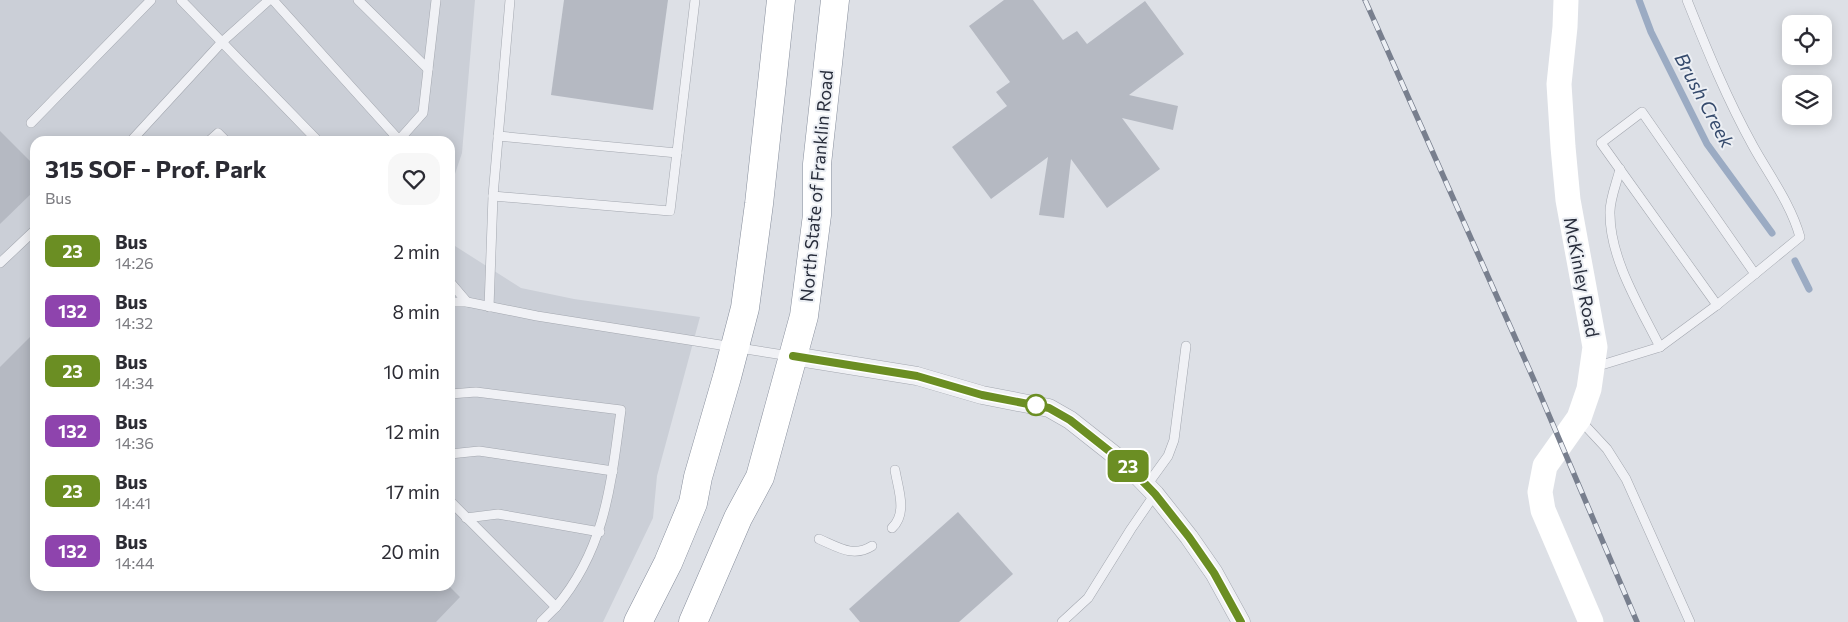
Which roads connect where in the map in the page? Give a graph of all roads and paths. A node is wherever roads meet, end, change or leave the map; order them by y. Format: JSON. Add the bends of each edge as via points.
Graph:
{"nodes":[{"id":1,"x":151,"y":0,"type":"edge"},
{"id":2,"x":181,"y":0,"type":"edge"},
{"id":3,"x":271,"y":0,"type":"edge"},
{"id":4,"x":358,"y":0,"type":"edge"},
{"id":5,"x":436,"y":0,"type":"edge"},
{"id":6,"x":510,"y":0,"type":"edge"},
{"id":7,"x":695,"y":0,"type":"edge"},
{"id":8,"x":780,"y":0,"type":"edge"},
{"id":9,"x":835,"y":0,"type":"edge"},
{"id":10,"x":1566,"y":0,"type":"edge"},
{"id":11,"x":1687,"y":0,"type":"edge"},
{"id":12,"x":222,"y":42,"type":"junction"},
{"id":13,"x":428,"y":69,"type":"junction"},
{"id":14,"x":31,"y":123,"type":"dead end"},
{"id":15,"x":136,"y":136,"type":"edge"},
{"id":16,"x":313,"y":136,"type":"edge"},
{"id":17,"x":395,"y":136,"type":"edge"},
{"id":18,"x":403,"y":136,"type":"edge"},
{"id":19,"x":498,"y":136,"type":"junction"},
{"id":20,"x":677,"y":153,"type":"junction"},
{"id":21,"x":1620,"y":169,"type":"junction"},
{"id":22,"x":493,"y":196,"type":"junction"},
{"id":23,"x":30,"y":235,"type":"edge"},
{"id":24,"x":0,"y":264,"type":"edge"},
{"id":25,"x":1755,"y":274,"type":"junction"},
{"id":26,"x":455,"y":288,"type":"edge"},
{"id":27,"x":455,"y":302,"type":"edge"},
{"id":28,"x":467,"y":302,"type":"junction"},
{"id":29,"x":1717,"y":305,"type":"junction"},
{"id":30,"x":489,"y":307,"type":"junction"},
{"id":31,"x":736,"y":346,"type":"junction"},
{"id":32,"x":1186,"y":346,"type":"dead end"},
{"id":33,"x":1660,"y":347,"type":"junction"},
{"id":34,"x":793,"y":356,"type":"junction"},
{"id":35,"x":1592,"y":368,"type":"junction"},
{"id":36,"x":455,"y":394,"type":"edge"},
{"id":37,"x":1578,"y":418,"type":"junction"},
{"id":38,"x":455,"y":453,"type":"edge"},
{"id":39,"x":895,"y":470,"type":"dead end"},
{"id":40,"x":613,"y":471,"type":"junction"},
{"id":41,"x":1151,"y":490,"type":"junction"},
{"id":42,"x":455,"y":506,"type":"edge"},
{"id":43,"x":466,"y":518,"type":"junction"},
{"id":44,"x":892,"y":528,"type":"dead end"},
{"id":45,"x":600,"y":532,"type":"junction"},
{"id":46,"x":819,"y":539,"type":"dead end"},
{"id":47,"x":872,"y":546,"type":"dead end"},
{"id":48,"x":556,"y":607,"type":"junction"},
{"id":49,"x":540,"y":622,"type":"edge"},
{"id":50,"x":638,"y":622,"type":"edge"},
{"id":51,"x":693,"y":622,"type":"edge"},
{"id":52,"x":1062,"y":622,"type":"edge"},
{"id":53,"x":1241,"y":622,"type":"edge"},
{"id":54,"x":1591,"y":622,"type":"edge"},
{"id":55,"x":1690,"y":622,"type":"edge"}],
"edges":[{"from":1,"to":14,"type":"lane"},
{"from":2,"to":12,"type":"lane"},
{"from":3,"to":12,"type":"lane"},
{"from":3,"to":17,"type":"lane"},
{"from":4,"to":13,"type":"lane"},
{"from":5,"to":13,"type":"lane"},
{"from":6,"to":19,"type":"lane"},
{"from":7,"to":20,"type":"lane"},
{"from":8,"to":31,"type":"highway","via":[[759,204]]},
{"from":9,"to":34,"type":"highway","name":"North State of Franklin Road","via":[[817,164],[817,215],[804,316]]},
{"from":10,"to":35,"type":"street","name":"McKinley Road","via":[[1559,84],[1563,147],[1568,200],[1595,347]]},
{"from":11,"to":25,"type":"lane","via":[[1724,90],[1796,222],[1800,237]]},
{"from":12,"to":15,"type":"lane"},
{"from":12,"to":16,"type":"lane"},
{"from":13,"to":18,"type":"lane","via":[[423,113]]},
{"from":19,"to":20,"type":"lane"},
{"from":19,"to":22,"type":"lane"},
{"from":20,"to":22,"type":"lane","via":[[670,212]]},
{"from":21,"to":25,"type":"lane","via":[[1601,143],[1642,112]]},
{"from":21,"to":29,"type":"lane"},
{"from":21,"to":33,"type":"lane","via":[[1609,213],[1615,248],[1631,290]]},
{"from":22,"to":30,"type":"lane"},
{"from":23,"to":24,"type":"lane"},
{"from":25,"to":29,"type":"lane"},
{"from":26,"to":28,"type":"lane"},
{"from":27,"to":28,"type":"lane"},
{"from":28,"to":30,"type":"lane"},
{"from":29,"to":33,"type":"lane"},
{"from":30,"to":31,"type":"lane"},
{"from":31,"to":34,"type":"lane"},
{"from":31,"to":50,"type":"highway","via":[[698,476],[693,504]]},
{"from":32,"to":41,"type":"lane","via":[[1174,440]]},
{"from":33,"to":35,"type":"lane"},
{"from":34,"to":41,"type":"street","via":[[917,376],[982,395],[1049,408],[1070,420],[1127,465]]},
{"from":34,"to":51,"type":"highway","name":"North State of Franklin Road","via":[[760,477],[738,518]]},
{"from":35,"to":37,"type":"street","name":"McKinley Road","via":[[1589,389]]},
{"from":36,"to":40,"type":"lane","via":[[476,392],[621,410]]},
{"from":37,"to":54,"type":"street","name":"McKinley Road","via":[[1546,466],[1540,492],[1543,510]]},
{"from":37,"to":55,"type":"lane","via":[[1607,448],[1626,479]]},
{"from":38,"to":40,"type":"lane","via":[[479,451]]},
{"from":39,"to":44,"type":"lane","via":[[902,512]]},
{"from":40,"to":45,"type":"lane"},
{"from":41,"to":52,"type":"lane","via":[[1088,598]]},
{"from":41,"to":53,"type":"street","via":[[1214,573]]},
{"from":42,"to":43,"type":"lane"},
{"from":43,"to":45,"type":"lane","via":[[498,514]]},
{"from":43,"to":48,"type":"lane"},
{"from":45,"to":48,"type":"lane","via":[[586,565]]},
{"from":46,"to":47,"type":"lane","via":[[848,552],[863,551]]},
{"from":48,"to":49,"type":"lane"}]}
